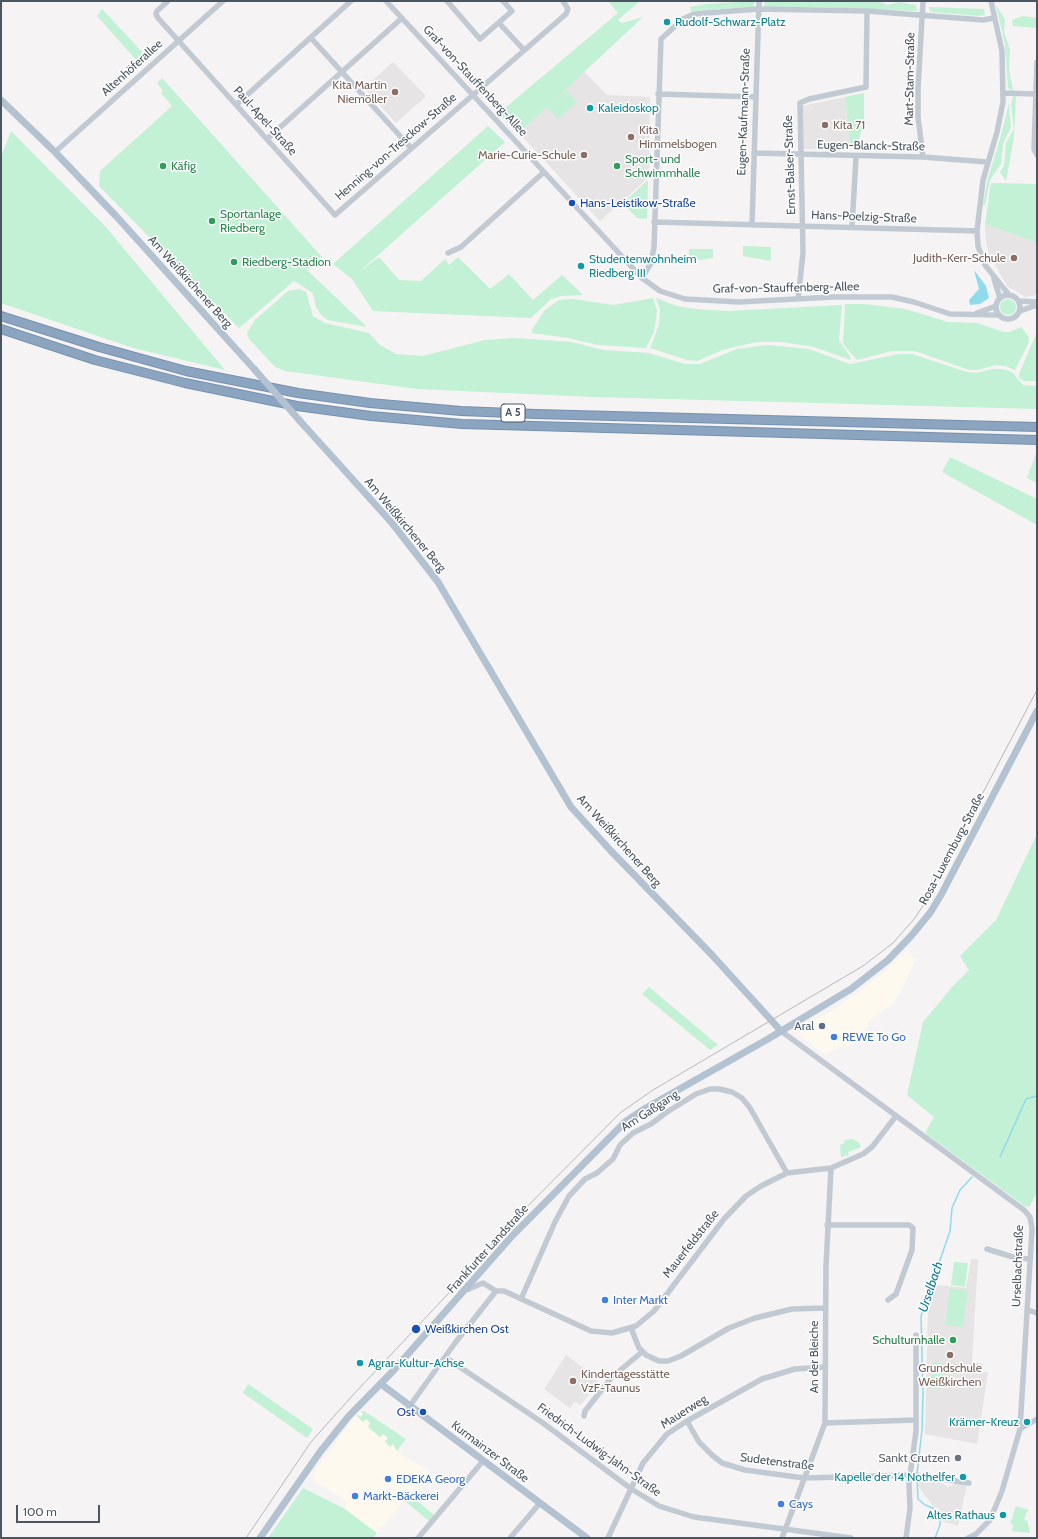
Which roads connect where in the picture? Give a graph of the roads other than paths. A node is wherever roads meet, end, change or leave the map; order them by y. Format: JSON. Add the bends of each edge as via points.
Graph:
{"nodes":[{"id":1,"x":168,"y":1,"type":"edge"},
{"id":2,"x":224,"y":1,"type":"edge"},
{"id":3,"x":351,"y":1,"type":"edge"},
{"id":4,"x":386,"y":1,"type":"edge"},
{"id":5,"x":447,"y":1,"type":"edge"},
{"id":6,"x":503,"y":1,"type":"edge"},
{"id":7,"x":563,"y":1,"type":"edge"},
{"id":8,"x":759,"y":1,"type":"edge"},
{"id":9,"x":923,"y":1,"type":"edge"},
{"id":10,"x":991,"y":1,"type":"edge"},
{"id":11,"x":758,"y":9,"type":"junction"},
{"id":12,"x":867,"y":12,"type":"junction"},
{"id":13,"x":922,"y":14,"type":"junction"},
{"id":14,"x":402,"y":18,"type":"junction"},
{"id":15,"x":994,"y":18,"type":"junction"},
{"id":16,"x":499,"y":23,"type":"junction"},
{"id":17,"x":311,"y":38,"type":"junction"},
{"id":18,"x":178,"y":41,"type":"junction"},
{"id":19,"x":524,"y":50,"type":"junction"},
{"id":20,"x":1037,"y":62,"type":"edge"},
{"id":21,"x":342,"y":72,"type":"junction"},
{"id":22,"x":1003,"y":93,"type":"junction"},
{"id":23,"x":658,"y":94,"type":"junction"},
{"id":24,"x":1037,"y":94,"type":"edge"},
{"id":25,"x":472,"y":95,"type":"junction"},
{"id":26,"x":756,"y":97,"type":"junction"},
{"id":27,"x":1,"y":100,"type":"edge"},
{"id":28,"x":236,"y":105,"type":"junction"},
{"id":29,"x":267,"y":139,"type":"junction"},
{"id":30,"x":411,"y":148,"type":"junction"},
{"id":31,"x":55,"y":152,"type":"junction"},
{"id":32,"x":754,"y":153,"type":"junction"},
{"id":33,"x":1037,"y":155,"type":"edge"},
{"id":34,"x":801,"y":156,"type":"junction"},
{"id":35,"x":856,"y":157,"type":"junction"},
{"id":36,"x":922,"y":157,"type":"junction"},
{"id":37,"x":987,"y":162,"type":"junction"},
{"id":38,"x":544,"y":172,"type":"junction"},
{"id":39,"x":335,"y":215,"type":"joint"},
{"id":40,"x":654,"y":222,"type":"junction"},
{"id":41,"x":752,"y":225,"type":"junction"},
{"id":42,"x":803,"y":226,"type":"junction"},
{"id":43,"x":852,"y":227,"type":"junction"},
{"id":44,"x":976,"y":231,"type":"junction"},
{"id":45,"x":448,"y":253,"type":"dead end"},
{"id":46,"x":993,"y":277,"type":"junction"},
{"id":47,"x":642,"y":278,"type":"junction"},
{"id":48,"x":1008,"y":295,"type":"junction"},
{"id":49,"x":1000,"y":298,"type":"junction"},
{"id":50,"x":798,"y":299,"type":"junction"},
{"id":51,"x":1019,"y":301,"type":"junction"},
{"id":52,"x":1037,"y":303,"type":"edge"},
{"id":53,"x":996,"y":306,"type":"junction"},
{"id":54,"x":1020,"y":311,"type":"junction"},
{"id":55,"x":975,"y":314,"type":"junction"},
{"id":56,"x":998,"y":315,"type":"junction"},
{"id":57,"x":1,"y":316,"type":"edge"},
{"id":58,"x":1,"y":329,"type":"edge"},
{"id":59,"x":1037,"y":427,"type":"edge"},
{"id":60,"x":1037,"y":440,"type":"edge"},
{"id":61,"x":1037,"y":711,"type":"edge"},
{"id":62,"x":781,"y":1031,"type":"junction"},
{"id":63,"x":896,"y":1116,"type":"junction"},
{"id":64,"x":831,"y":1168,"type":"junction"},
{"id":65,"x":787,"y":1173,"type":"junction"},
{"id":66,"x":827,"y":1225,"type":"junction"},
{"id":67,"x":987,"y":1249,"type":"dead end"},
{"id":68,"x":1030,"y":1259,"type":"junction"},
{"id":69,"x":496,"y":1291,"type":"junction"},
{"id":70,"x":464,"y":1292,"type":"junction"},
{"id":71,"x":521,"y":1299,"type":"junction"},
{"id":72,"x":888,"y":1300,"type":"dead end"},
{"id":73,"x":825,"y":1308,"type":"junction"},
{"id":74,"x":1028,"y":1310,"type":"junction"},
{"id":75,"x":1037,"y":1313,"type":"edge"},
{"id":76,"x":631,"y":1328,"type":"junction"},
{"id":77,"x":916,"y":1334,"type":"dead end"},
{"id":78,"x":642,"y":1352,"type":"junction"},
{"id":79,"x":446,"y":1357,"type":"junction"},
{"id":80,"x":824,"y":1367,"type":"junction"},
{"id":81,"x":381,"y":1384,"type":"junction"},
{"id":82,"x":409,"y":1407,"type":"junction"},
{"id":83,"x":584,"y":1416,"type":"dead end"},
{"id":84,"x":916,"y":1420,"type":"junction"},
{"id":85,"x":1037,"y":1420,"type":"edge"},
{"id":86,"x":687,"y":1421,"type":"junction"},
{"id":87,"x":824,"y":1423,"type":"junction"},
{"id":88,"x":1031,"y":1424,"type":"junction"},
{"id":89,"x":1037,"y":1427,"type":"edge"},
{"id":90,"x":1020,"y":1428,"type":"junction"},
{"id":91,"x":483,"y":1461,"type":"junction"},
{"id":92,"x":915,"y":1475,"type":"junction"},
{"id":93,"x":804,"y":1478,"type":"junction"},
{"id":94,"x":969,"y":1483,"type":"dead end"},
{"id":95,"x":630,"y":1488,"type":"junction"},
{"id":96,"x":540,"y":1503,"type":"junction"},
{"id":97,"x":785,"y":1530,"type":"junction"},
{"id":98,"x":260,"y":1538,"type":"edge"},
{"id":99,"x":418,"y":1538,"type":"edge"},
{"id":100,"x":510,"y":1538,"type":"edge"},
{"id":101,"x":587,"y":1538,"type":"edge"},
{"id":102,"x":608,"y":1538,"type":"edge"},
{"id":103,"x":782,"y":1538,"type":"edge"},
{"id":104,"x":851,"y":1538,"type":"edge"},
{"id":105,"x":906,"y":1538,"type":"edge"},
{"id":106,"x":968,"y":1538,"type":"edge"}],
"edges":[{"from":1,"to":18,"type":"street","name":"Paul-Apel-Straße","via":[[156,14]]},
{"from":2,"to":18,"type":"street","name":"Altenhöferallee"},
{"from":3,"to":17,"type":"street"},
{"from":4,"to":14,"type":"street","name":"Graf-von-Stauffenberg-Allee"},
{"from":5,"to":16,"type":"street","via":[[480,39]]},
{"from":6,"to":16,"type":"street","via":[[512,11]]},
{"from":7,"to":19,"type":"street","name":"Henning-von-Tresckow-Straße","via":[[568,9],[566,14]]},
{"from":8,"to":11,"type":"street","name":"Eugen-Kaufmann-Straße"},
{"from":9,"to":13,"type":"street","name":"Mart-Stam-Straße"},
{"from":10,"to":15,"type":"street"},
{"from":11,"to":12,"type":"street"},
{"from":11,"to":23,"type":"street","via":[[694,14],[683,19],[664,35],[660,46]]},
{"from":11,"to":26,"type":"street","name":"Eugen-Kaufmann-Straße"},
{"from":12,"to":13,"type":"street"},
{"from":12,"to":34,"type":"street","name":"Ernst-Balser-Straße","via":[[866,87],[809,98],[800,103]]},
{"from":13,"to":15,"type":"street","via":[[983,20]]},
{"from":13,"to":36,"type":"street","name":"Mart-Stam-Straße","via":[[918,117]]},
{"from":14,"to":21,"type":"street"},
{"from":14,"to":25,"type":"street","name":"Graf-von-Stauffenberg-Allee"},
{"from":15,"to":22,"type":"street","via":[[1002,51]]},
{"from":16,"to":19,"type":"street"},
{"from":17,"to":21,"type":"street"},
{"from":17,"to":28,"type":"street"},
{"from":18,"to":28,"type":"street","name":"Paul-Apel-Straße"},
{"from":18,"to":31,"type":"street","name":"Altenhöferallee"},
{"from":19,"to":25,"type":"street","name":"Henning-von-Tresckow-Straße"},
{"from":20,"to":24,"type":"street"},
{"from":21,"to":29,"type":"street"},
{"from":21,"to":30,"type":"street"},
{"from":22,"to":24,"type":"street"},
{"from":22,"to":37,"type":"street","via":[[1002,111]]},
{"from":23,"to":26,"type":"street"},
{"from":23,"to":40,"type":"street"},
{"from":24,"to":33,"type":"street","via":[[1034,149]]},
{"from":25,"to":30,"type":"street","name":"Henning-von-Tresckow-Straße"},
{"from":25,"to":38,"type":"street","name":"Graf-von-Stauffenberg-Allee"},
{"from":26,"to":32,"type":"street","name":"Eugen-Kaufmann-Straße"},
{"from":27,"to":31,"type":"main road","name":"Am Weißkirchener Berg"},
{"from":28,"to":29,"type":"street","name":"Paul-Apel-Straße"},
{"from":29,"to":39,"type":"street","name":"Paul-Apel-Straße"},
{"from":30,"to":39,"type":"street","name":"Henning-von-Tresckow-Straße"},
{"from":31,"to":62,"type":"main road","name":"Am Weißkirchener Berg","bridge":true,"via":[[116,216],[392,523],[438,582],[571,807]]},
{"from":32,"to":34,"type":"street","name":"Eugen-Blanck-Straße"},
{"from":32,"to":41,"type":"street","name":"Eugen-Kaufmann-Straße"},
{"from":34,"to":35,"type":"street","name":"Eugen-Blanck-Straße"},
{"from":34,"to":42,"type":"street","name":"Ernst-Balser-Straße"},
{"from":35,"to":36,"type":"street","name":"Eugen-Blanck-Straße"},
{"from":35,"to":43,"type":"street"},
{"from":36,"to":37,"type":"street","name":"Eugen-Blanck-Straße"},
{"from":37,"to":44,"type":"street"},
{"from":38,"to":45,"type":"street","via":[[461,247]]},
{"from":38,"to":47,"type":"street","name":"Graf-von-Stauffenberg-Allee"},
{"from":40,"to":41,"type":"street","name":"Hans-Poelzig-Straße"},
{"from":40,"to":47,"type":"street","via":[[651,263]]},
{"from":41,"to":42,"type":"street","name":"Hans-Poelzig-Straße"},
{"from":42,"to":43,"type":"street","name":"Hans-Poelzig-Straße"},
{"from":42,"to":50,"type":"street","name":"Ernst-Balser-Straße"},
{"from":43,"to":44,"type":"street","name":"Hans-Poelzig-Straße"},
{"from":44,"to":46,"type":"street","via":[[982,257]]},
{"from":46,"to":48,"type":"street"},
{"from":46,"to":49,"type":"street"},
{"from":47,"to":50,"type":"street","name":"Graf-von-Stauffenberg-Allee","via":[[660,291],[685,299],[739,302]]},
{"from":48,"to":49,"type":"street"},
{"from":48,"to":51,"type":"street","name":"Graf-von-Stauffenberg-Allee","via":[[1015,296]]},
{"from":49,"to":53,"type":"street"},
{"from":50,"to":55,"type":"street","name":"Graf-von-Stauffenberg-Allee","via":[[892,298],[950,314]]},
{"from":51,"to":52,"type":"street","name":"Graf-von-Stauffenberg-Allee"},
{"from":51,"to":54,"type":"street"},
{"from":52,"to":54,"type":"street","name":"Graf-von-Stauffenberg-Allee"},
{"from":53,"to":55,"type":"street","name":"Graf-von-Stauffenberg-Allee"},
{"from":53,"to":56,"type":"street"},
{"from":54,"to":56,"type":"street","name":"Graf-von-Stauffenberg-Allee","via":[[1011,320]]},
{"from":55,"to":56,"type":"street","name":"Graf-von-Stauffenberg-Allee"},
{"from":57,"to":59,"type":"highway","number":"A 5","via":[[99,347],[186,370],[291,392],[370,403],[536,414]]},
{"from":58,"to":60,"type":"highway","number":"A 5","via":[[95,360],[185,383],[290,404],[379,416],[462,424]]},
{"from":61,"to":62,"type":"main road","name":"Rosa-Luxemburg-Straße","via":[[941,895],[920,926],[872,973],[851,989]]},
{"from":62,"to":63,"type":"street","name":"Urselbachstraße"},
{"from":62,"to":70,"type":"main road","name":"Frankfurter Landstraße","via":[[662,1098],[626,1122],[523,1225]]},
{"from":63,"to":64,"type":"street","name":"Mauerfeldstraße","via":[[872,1147],[863,1154]]},
{"from":63,"to":68,"type":"street","name":"Urselbachstraße","via":[[1028,1214],[1032,1229]]},
{"from":64,"to":65,"type":"street","name":"Mauerfeldstraße"},
{"from":64,"to":66,"type":"street","name":"An der Bleiche"},
{"from":65,"to":71,"type":"street","name":"Am Gaßgang","via":[[742,1098],[719,1089],[696,1094],[651,1124],[632,1133],[620,1145],[614,1159],[585,1179],[569,1196]]},
{"from":65,"to":76,"type":"street","name":"Mauerfeldstraße","via":[[741,1200],[654,1311],[640,1324]]},
{"from":66,"to":72,"type":"street","via":[[909,1225],[913,1228],[912,1250],[896,1294]]},
{"from":66,"to":73,"type":"street","name":"An der Bleiche"},
{"from":67,"to":68,"type":"street","via":[[1016,1258]]},
{"from":68,"to":74,"type":"street","name":"Urselbachstraße"},
{"from":69,"to":70,"type":"street","name":"Mauerfeldstraße","via":[[483,1283]]},
{"from":69,"to":71,"type":"street","name":"Mauerfeldstraße","via":[[504,1291]]},
{"from":69,"to":79,"type":"street"},
{"from":70,"to":81,"type":"main road","name":"Frankfurter Landstraße"},
{"from":71,"to":76,"type":"street","name":"Mauerfeldstraße","via":[[591,1331],[612,1333]]},
{"from":73,"to":78,"type":"street","via":[[792,1309],[755,1318],[729,1328],[668,1361],[654,1360]]},
{"from":73,"to":80,"type":"street","name":"An der Bleiche"},
{"from":74,"to":75,"type":"street"},
{"from":74,"to":90,"type":"street","name":"Urselbachstraße"},
{"from":76,"to":78,"type":"street"},
{"from":77,"to":84,"type":"street"},
{"from":78,"to":83,"type":"street","via":[[612,1377],[584,1411]]},
{"from":79,"to":82,"type":"street"},
{"from":79,"to":95,"type":"street","name":"Friedrich-Ludwig-Jahn-Straße","via":[[543,1423]]},
{"from":80,"to":86,"type":"street","name":"Mauerweg","via":[[795,1369],[771,1375]]},
{"from":80,"to":87,"type":"street","name":"An der Bleiche"},
{"from":81,"to":82,"type":"main road","name":"Kurmainzer Straße"},
{"from":81,"to":98,"type":"main road","name":"Frankfurter Landstraße","via":[[348,1417],[320,1452]]},
{"from":82,"to":91,"type":"main road","name":"Kurmainzer Straße"},
{"from":84,"to":87,"type":"street"},
{"from":84,"to":92,"type":"street"},
{"from":85,"to":88,"type":"street"},
{"from":86,"to":93,"type":"street","name":"Sudetenstraße","via":[[702,1446],[722,1463],[745,1470]]},
{"from":86,"to":95,"type":"street","name":"Mauerweg","via":[[667,1434],[652,1449]]},
{"from":87,"to":93,"type":"street","name":"An der Bleiche","via":[[820,1440]]},
{"from":88,"to":89,"type":"street"},
{"from":88,"to":90,"type":"street"},
{"from":90,"to":106,"type":"street","name":"Urselbachstraße","via":[[1002,1491],[990,1520]]},
{"from":91,"to":96,"type":"main road","name":"Kurmainzer Straße"},
{"from":91,"to":99,"type":"street"},
{"from":92,"to":93,"type":"street","name":"Sudetenstraße"},
{"from":92,"to":94,"type":"street","name":"Sudetenstraße"},
{"from":92,"to":105,"type":"street"},
{"from":93,"to":97,"type":"street","name":"An der Bleiche"},
{"from":95,"to":97,"type":"street","name":"Friedrich-Ludwig-Jahn-Straße","via":[[652,1503],[685,1515]]},
{"from":95,"to":102,"type":"street","name":"Mauerweg"},
{"from":96,"to":100,"type":"street"},
{"from":96,"to":101,"type":"main road","name":"Kurmainzer Straße"},
{"from":97,"to":103,"type":"street","name":"An der Bleiche"},
{"from":97,"to":104,"type":"street","name":"Friedrich-Ludwig-Jahn-Straße"}]}
